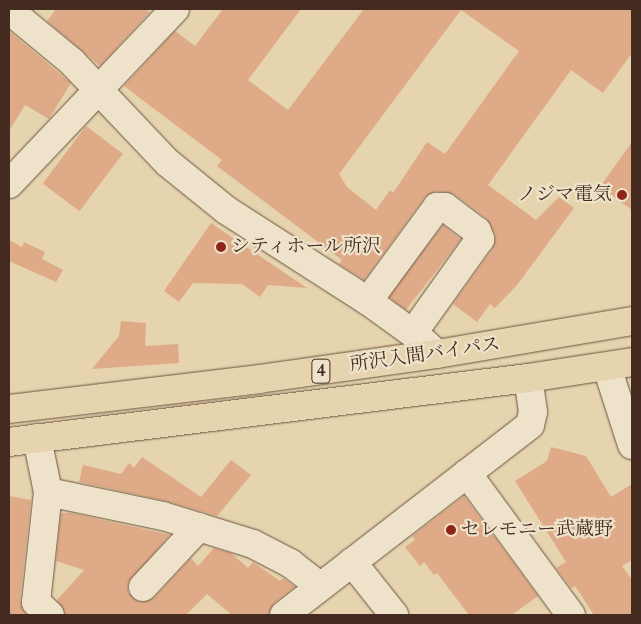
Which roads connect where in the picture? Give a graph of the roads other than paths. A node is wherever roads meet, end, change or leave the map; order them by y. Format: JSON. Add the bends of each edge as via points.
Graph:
{"nodes":[{"id":1,"x":175,"y":9,"type":"edge"},
{"id":2,"x":9,"y":10,"type":"edge"},
{"id":3,"x":99,"y":89,"type":"junction"},
{"id":4,"x":9,"y":184,"type":"edge"},
{"id":5,"x":368,"y":301,"type":"junction"},
{"id":6,"x":632,"y":321,"type":"edge"},
{"id":7,"x":413,"y":332,"type":"junction"},
{"id":8,"x":437,"y":354,"type":"junction"},
{"id":9,"x":620,"y":364,"type":"edge"},
{"id":10,"x":528,"y":378,"type":"junction"},
{"id":11,"x":9,"y":408,"type":"edge"},
{"id":12,"x":37,"y":438,"type":"junction"},
{"id":13,"x":9,"y":442,"type":"edge"},
{"id":14,"x":632,"y":445,"type":"edge"},
{"id":15,"x":467,"y":474,"type":"junction"},
{"id":16,"x":48,"y":492,"type":"junction"},
{"id":17,"x":199,"y":527,"type":"junction"},
{"id":18,"x":352,"y":562,"type":"junction"},
{"id":19,"x":319,"y":586,"type":"junction"},
{"id":20,"x":143,"y":587,"type":"dead end"},
{"id":21,"x":50,"y":615,"type":"edge"},
{"id":22,"x":284,"y":615,"type":"edge"},
{"id":23,"x":394,"y":615,"type":"edge"},
{"id":24,"x":571,"y":615,"type":"edge"}],
"edges":[{"from":1,"to":3,"type":"street"},
{"from":2,"to":3,"type":"street","via":[[36,30]]},
{"from":3,"to":4,"type":"street"},
{"from":3,"to":5,"type":"street","via":[[168,163],[226,210]]},
{"from":5,"to":7,"type":"street"},
{"from":5,"to":7,"type":"street","via":[[437,207],[445,207],[477,231],[480,239]]},
{"from":6,"to":8,"type":"main road","name":"所沢入間バイパス","number":"4"},
{"from":7,"to":8,"type":"street"},
{"from":8,"to":11,"type":"main road","name":"所沢入間バイパス","number":"4","via":[[260,379]]},
{"from":9,"to":10,"type":"main road","name":"所沢入間バイパス","number":"4"},
{"from":9,"to":14,"type":"street"},
{"from":10,"to":12,"type":"main road","name":"所沢入間バイパス","number":"4"},
{"from":10,"to":15,"type":"street","via":[[532,405],[530,425]]},
{"from":12,"to":13,"type":"main road","name":"所沢入間バイパス","number":"4"},
{"from":12,"to":16,"type":"street"},
{"from":15,"to":18,"type":"street"},
{"from":15,"to":24,"type":"street"},
{"from":16,"to":17,"type":"street","via":[[163,516]]},
{"from":16,"to":21,"type":"street","via":[[36,602]]},
{"from":17,"to":19,"type":"street","via":[[253,544],[290,563]]},
{"from":17,"to":20,"type":"street"},
{"from":18,"to":19,"type":"street"},
{"from":18,"to":23,"type":"street"},
{"from":19,"to":22,"type":"street"}]}
